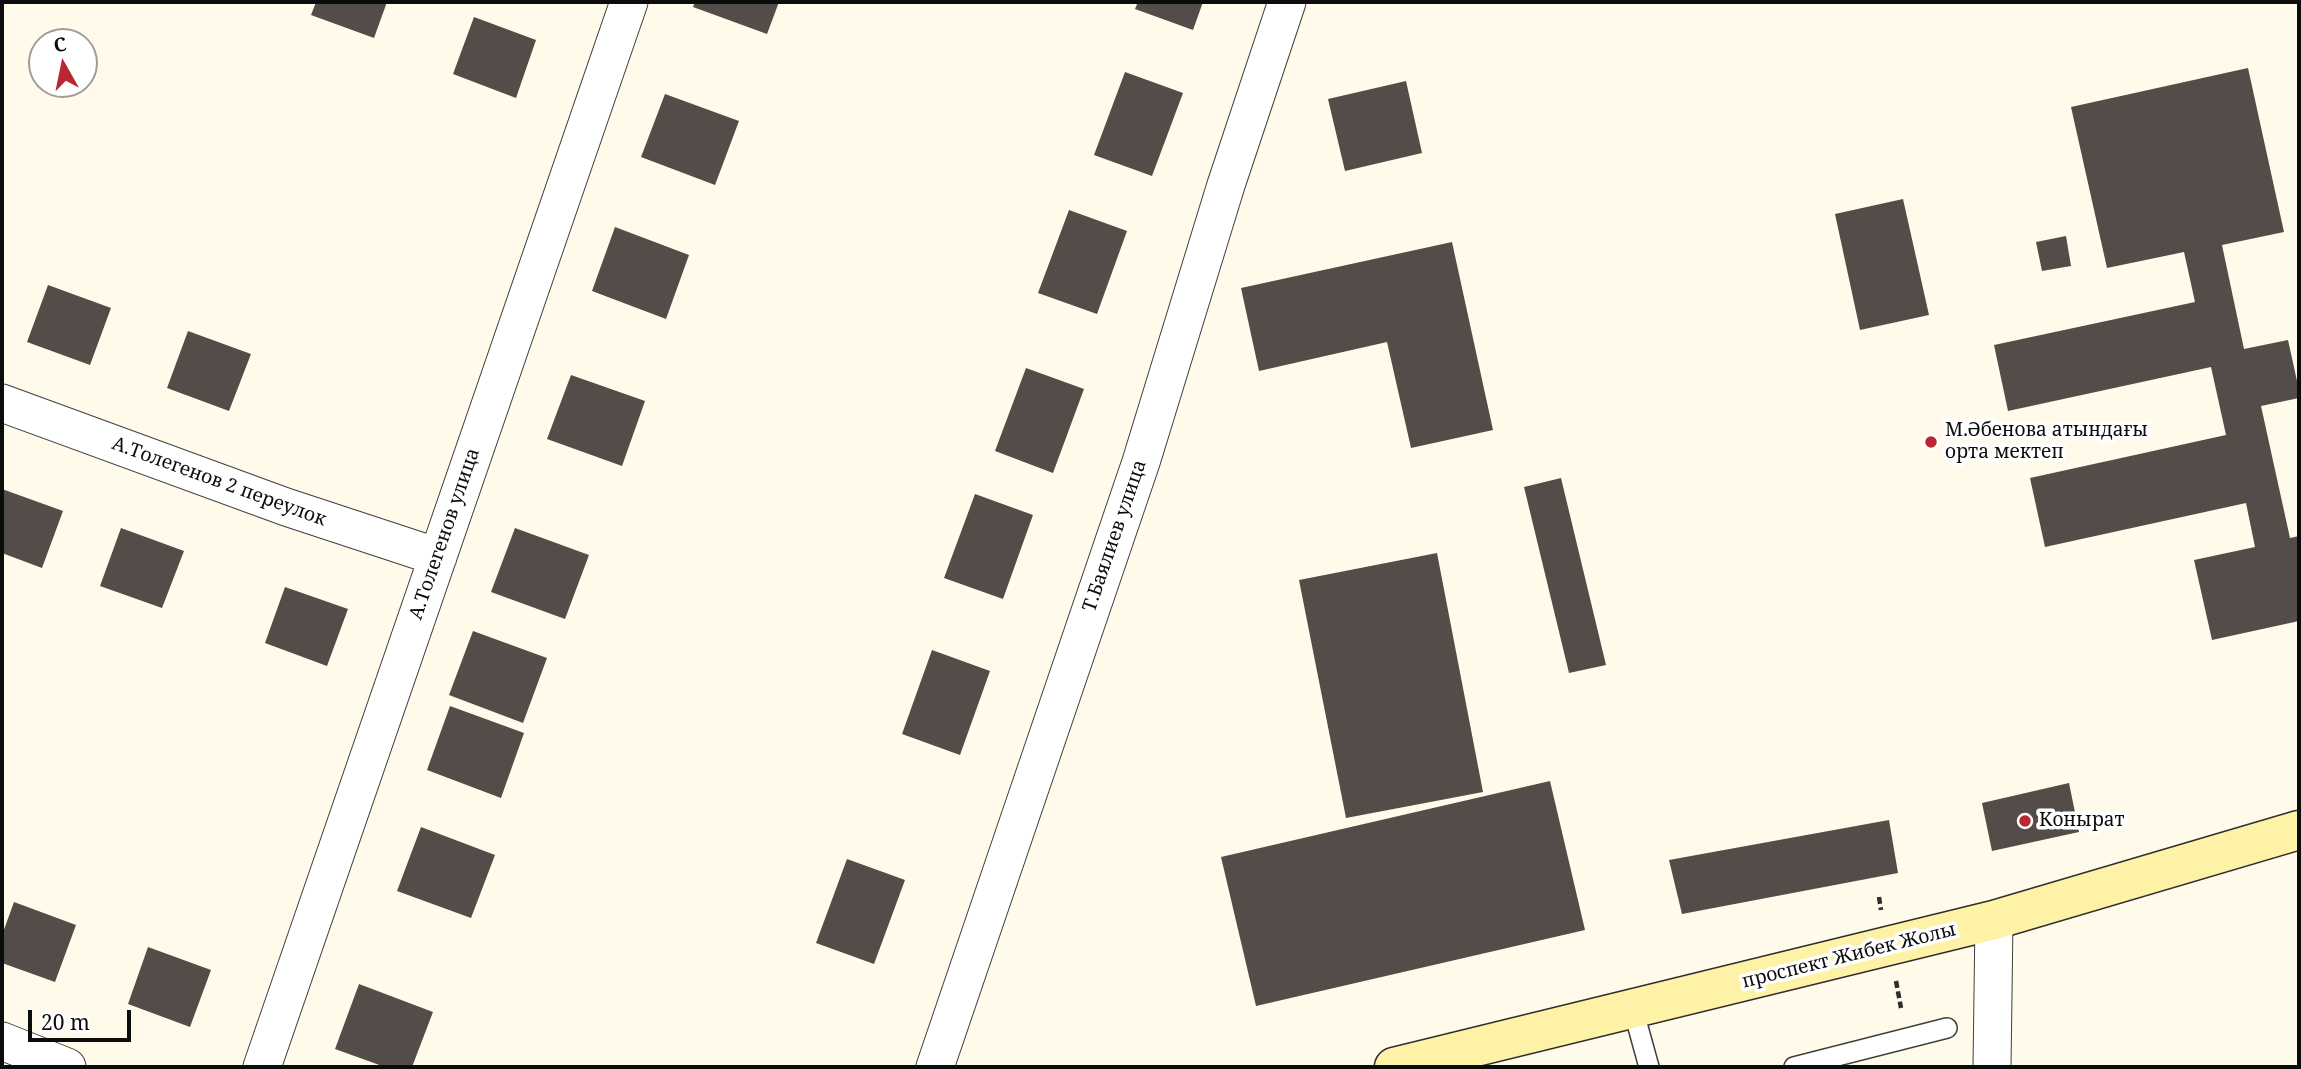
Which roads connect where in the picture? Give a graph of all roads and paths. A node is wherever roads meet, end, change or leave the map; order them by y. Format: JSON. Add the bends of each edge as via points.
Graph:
{"nodes":[{"id":1,"x":629,"y":2,"type":"edge"},
{"id":2,"x":1287,"y":2,"type":"edge"},
{"id":3,"x":2,"y":403,"type":"edge"},
{"id":4,"x":438,"y":557,"type":"junction"},
{"id":5,"x":2299,"y":830,"type":"edge"},
{"id":6,"x":1994,"y":920,"type":"junction"},
{"id":7,"x":1633,"y":1009,"type":"junction"},
{"id":8,"x":1947,"y":1028,"type":"dead end"},
{"id":9,"x":2,"y":1041,"type":"edge"},
{"id":10,"x":67,"y":1067,"type":"edge"},
{"id":11,"x":262,"y":1067,"type":"edge"},
{"id":12,"x":935,"y":1067,"type":"edge"},
{"id":13,"x":1394,"y":1067,"type":"edge"},
{"id":14,"x":1649,"y":1067,"type":"edge"},
{"id":15,"x":1794,"y":1067,"type":"edge"},
{"id":16,"x":1992,"y":1067,"type":"edge"}],
"edges":[{"from":1,"to":4,"type":"street","name":"А.Толегенов улица"},
{"from":2,"to":12,"type":"street","name":"Т.Баялиев улица","via":[[1140,462]]},
{"from":3,"to":4,"type":"street","name":"А.Толегенов 2 переулок"},
{"from":4,"to":11,"type":"street","name":"А.Толегенов улица"},
{"from":5,"to":6,"type":"main road","name":"проспект Жибек Жолы"},
{"from":6,"to":7,"type":"main road","name":"проспект Жибек Жолы"},
{"from":6,"to":16,"type":"street"},
{"from":7,"to":13,"type":"main road","name":"проспект Жибек Жолы"},
{"from":7,"to":14,"type":"lane"},
{"from":8,"to":15,"type":"lane"},
{"from":9,"to":10,"type":"street"}]}
